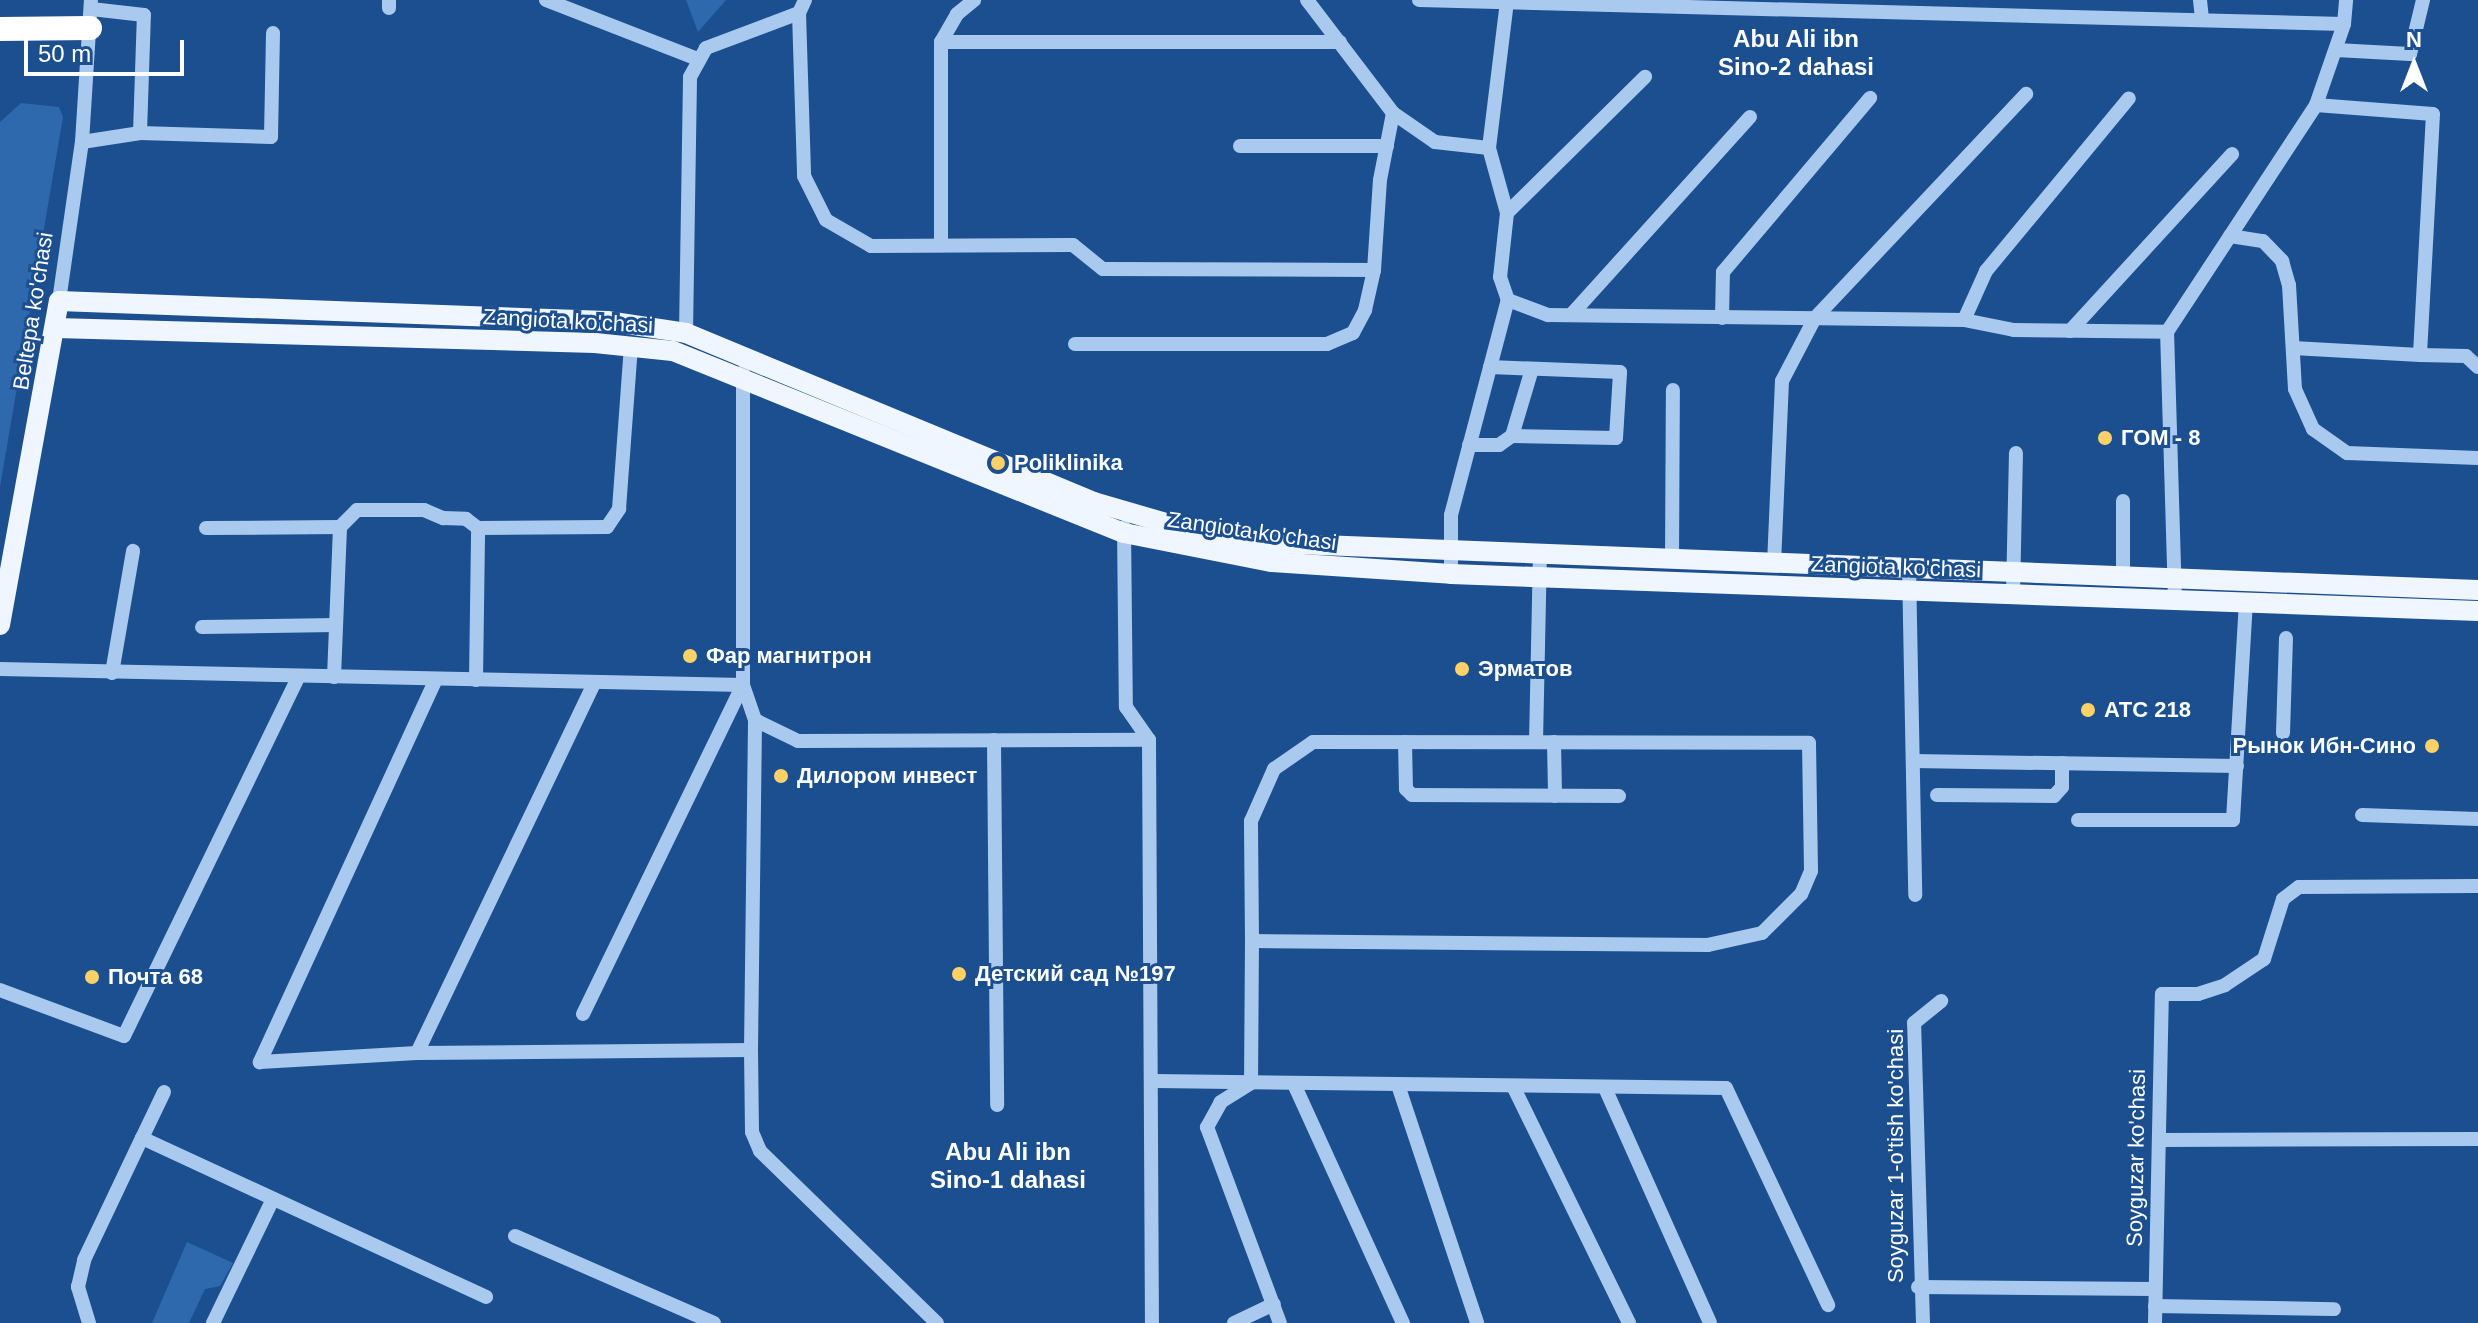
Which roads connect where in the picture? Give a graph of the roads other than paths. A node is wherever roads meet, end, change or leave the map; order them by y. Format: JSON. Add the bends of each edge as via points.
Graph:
{"nodes":[{"id":1,"x":546,"y":0,"type":"edge"},
{"id":2,"x":974,"y":0,"type":"edge"},
{"id":3,"x":1307,"y":0,"type":"edge"},
{"id":4,"x":1419,"y":0,"type":"edge"},
{"id":5,"x":2200,"y":0,"type":"edge"},
{"id":6,"x":2346,"y":0,"type":"edge"},
{"id":7,"x":2423,"y":0,"type":"edge"},
{"id":8,"x":1507,"y":2,"type":"junction"},
{"id":9,"x":802,"y":6,"type":"edge"},
{"id":10,"x":91,"y":12,"type":"edge"},
{"id":11,"x":2202,"y":20,"type":"junction"},
{"id":12,"x":2344,"y":24,"type":"junction"},
{"id":13,"x":0,"y":29,"type":"edge"},
{"id":14,"x":273,"y":33,"type":"dead end"},
{"id":15,"x":941,"y":42,"type":"junction"},
{"id":16,"x":1340,"y":42,"type":"junction"},
{"id":17,"x":2336,"y":50,"type":"junction"},
{"id":18,"x":697,"y":59,"type":"junction"},
{"id":19,"x":1645,"y":77,"type":"dead end"},
{"id":20,"x":2026,"y":94,"type":"dead end"},
{"id":21,"x":1870,"y":98,"type":"dead end"},
{"id":22,"x":2129,"y":98,"type":"dead end"},
{"id":23,"x":2316,"y":105,"type":"junction"},
{"id":24,"x":1393,"y":113,"type":"junction"},
{"id":25,"x":1750,"y":117,"type":"dead end"},
{"id":26,"x":140,"y":133,"type":"junction"},
{"id":27,"x":82,"y":142,"type":"junction"},
{"id":28,"x":1240,"y":146,"type":"dead end"},
{"id":29,"x":1387,"y":146,"type":"junction"},
{"id":30,"x":1489,"y":148,"type":"junction"},
{"id":31,"x":2232,"y":154,"type":"dead end"},
{"id":32,"x":1507,"y":213,"type":"junction"},
{"id":33,"x":2230,"y":236,"type":"junction"},
{"id":34,"x":941,"y":244,"type":"junction"},
{"id":35,"x":1374,"y":270,"type":"junction"},
{"id":36,"x":1508,"y":300,"type":"junction"},
{"id":37,"x":59,"y":301,"type":"junction"},
{"id":38,"x":1571,"y":315,"type":"junction"},
{"id":39,"x":1722,"y":318,"type":"junction"},
{"id":40,"x":1815,"y":318,"type":"junction"},
{"id":41,"x":1964,"y":320,"type":"junction"},
{"id":42,"x":56,"y":328,"type":"junction"},
{"id":43,"x":2070,"y":331,"type":"junction"},
{"id":44,"x":2167,"y":332,"type":"junction"},
{"id":45,"x":686,"y":333,"type":"junction"},
{"id":46,"x":1075,"y":344,"type":"dead end"},
{"id":47,"x":631,"y":346,"type":"junction"},
{"id":48,"x":2293,"y":348,"type":"junction"},
{"id":49,"x":2420,"y":355,"type":"junction"},
{"id":50,"x":745,"y":356,"type":"junction"},
{"id":51,"x":1490,"y":367,"type":"junction"},
{"id":52,"x":2478,"y":367,"type":"edge"},
{"id":53,"x":1532,"y":369,"type":"junction"},
{"id":54,"x":743,"y":377,"type":"junction"},
{"id":55,"x":1673,"y":390,"type":"dead end"},
{"id":56,"x":1512,"y":436,"type":"junction"},
{"id":57,"x":1469,"y":445,"type":"junction"},
{"id":58,"x":2016,"y":453,"type":"dead end"},
{"id":59,"x":2478,"y":458,"type":"edge"},
{"id":60,"x":2123,"y":501,"type":"dead end"},
{"id":61,"x":1122,"y":511,"type":"junction"},
{"id":62,"x":340,"y":527,"type":"junction"},
{"id":63,"x":206,"y":528,"type":"dead end"},
{"id":64,"x":478,"y":528,"type":"junction"},
{"id":65,"x":1124,"y":533,"type":"junction"},
{"id":66,"x":133,"y":551,"type":"dead end"},
{"id":67,"x":1672,"y":561,"type":"junction"},
{"id":68,"x":1451,"y":564,"type":"junction"},
{"id":69,"x":1774,"y":564,"type":"junction"},
{"id":70,"x":1539,"y":567,"type":"junction"},
{"id":71,"x":1909,"y":568,"type":"junction"},
{"id":72,"x":2013,"y":573,"type":"junction"},
{"id":73,"x":2123,"y":578,"type":"junction"},
{"id":74,"x":2176,"y":590,"type":"junction"},
{"id":75,"x":2478,"y":590,"type":"edge"},
{"id":76,"x":1910,"y":592,"type":"junction"},
{"id":77,"x":2013,"y":595,"type":"junction"},
{"id":78,"x":2246,"y":603,"type":"junction"},
{"id":79,"x":2478,"y":611,"type":"edge"},
{"id":80,"x":0,"y":625,"type":"edge"},
{"id":81,"x":336,"y":625,"type":"junction"},
{"id":82,"x":202,"y":627,"type":"dead end"},
{"id":83,"x":2286,"y":638,"type":"dead end"},
{"id":84,"x":0,"y":669,"type":"edge"},
{"id":85,"x":112,"y":673,"type":"junction"},
{"id":86,"x":334,"y":677,"type":"junction"},
{"id":87,"x":298,"y":678,"type":"junction"},
{"id":88,"x":436,"y":679,"type":"junction"},
{"id":89,"x":476,"y":680,"type":"junction"},
{"id":90,"x":595,"y":682,"type":"junction"},
{"id":91,"x":743,"y":685,"type":"junction"},
{"id":92,"x":755,"y":720,"type":"junction"},
{"id":93,"x":2283,"y":733,"type":"dead end"},
{"id":94,"x":994,"y":740,"type":"junction"},
{"id":95,"x":1149,"y":740,"type":"junction"},
{"id":96,"x":1405,"y":742,"type":"junction"},
{"id":97,"x":1536,"y":742,"type":"junction"},
{"id":98,"x":1554,"y":742,"type":"junction"},
{"id":99,"x":1913,"y":761,"type":"junction"},
{"id":100,"x":2062,"y":763,"type":"junction"},
{"id":101,"x":2237,"y":766,"type":"junction"},
{"id":102,"x":1937,"y":795,"type":"dead end"},
{"id":103,"x":1555,"y":796,"type":"junction"},
{"id":104,"x":1619,"y":796,"type":"dead end"},
{"id":105,"x":2362,"y":815,"type":"dead end"},
{"id":106,"x":2478,"y":819,"type":"edge"},
{"id":107,"x":2078,"y":820,"type":"dead end"},
{"id":108,"x":2478,"y":886,"type":"edge"},
{"id":109,"x":1915,"y":895,"type":"dead end"},
{"id":110,"x":1252,"y":941,"type":"junction"},
{"id":111,"x":0,"y":990,"type":"edge"},
{"id":112,"x":1941,"y":1001,"type":"dead end"},
{"id":113,"x":583,"y":1014,"type":"dead end"},
{"id":114,"x":751,"y":1050,"type":"junction"},
{"id":115,"x":417,"y":1053,"type":"junction"},
{"id":116,"x":1154,"y":1081,"type":"junction"},
{"id":117,"x":1251,"y":1083,"type":"junction"},
{"id":118,"x":1294,"y":1084,"type":"junction"},
{"id":119,"x":1398,"y":1085,"type":"junction"},
{"id":120,"x":1513,"y":1086,"type":"junction"},
{"id":121,"x":1605,"y":1088,"type":"junction"},
{"id":122,"x":164,"y":1092,"type":"dead end"},
{"id":123,"x":997,"y":1105,"type":"dead end"},
{"id":124,"x":142,"y":1138,"type":"junction"},
{"id":125,"x":2478,"y":1139,"type":"edge"},
{"id":126,"x":2159,"y":1140,"type":"junction"},
{"id":127,"x":273,"y":1199,"type":"junction"},
{"id":128,"x":515,"y":1236,"type":"dead end"},
{"id":129,"x":1918,"y":1287,"type":"junction"},
{"id":130,"x":2155,"y":1289,"type":"junction"},
{"id":131,"x":486,"y":1297,"type":"dead end"},
{"id":132,"x":1274,"y":1304,"type":"junction"},
{"id":133,"x":1828,"y":1305,"type":"dead end"},
{"id":134,"x":2155,"y":1306,"type":"junction"},
{"id":135,"x":2334,"y":1309,"type":"dead end"},
{"id":136,"x":89,"y":1323,"type":"edge"},
{"id":137,"x":213,"y":1323,"type":"edge"},
{"id":138,"x":714,"y":1323,"type":"edge"},
{"id":139,"x":937,"y":1323,"type":"edge"},
{"id":140,"x":1152,"y":1323,"type":"edge"},
{"id":141,"x":1234,"y":1323,"type":"edge"},
{"id":142,"x":1280,"y":1323,"type":"edge"},
{"id":143,"x":1403,"y":1323,"type":"edge"},
{"id":144,"x":1477,"y":1323,"type":"edge"},
{"id":145,"x":1629,"y":1323,"type":"edge"},
{"id":146,"x":1710,"y":1323,"type":"edge"},
{"id":147,"x":1923,"y":1323,"type":"edge"},
{"id":148,"x":2155,"y":1323,"type":"edge"}],
"edges":[{"from":1,"to":18,"type":"street"},
{"from":2,"to":15,"type":"street","via":[[957,14]]},
{"from":3,"to":16,"type":"street"},
{"from":4,"to":8,"type":"street"},
{"from":5,"to":11,"type":"street"},
{"from":6,"to":12,"type":"street"},
{"from":7,"to":17,"type":"street","via":[[2410,54]]},
{"from":8,"to":11,"type":"street"},
{"from":8,"to":30,"type":"street"},
{"from":9,"to":18,"type":"street","via":[[706,48]]},
{"from":9,"to":34,"type":"street","via":[[804,176],[826,220],[871,246]]},
{"from":10,"to":13,"type":"highway"},
{"from":10,"to":26,"type":"street","via":[[144,15]]},
{"from":10,"to":27,"type":"street","name":"Beltepa ko'chasi"},
{"from":11,"to":12,"type":"street"},
{"from":12,"to":17,"type":"street"},
{"from":14,"to":26,"type":"street","via":[[271,137]]},
{"from":15,"to":16,"type":"street"},
{"from":15,"to":34,"type":"street"},
{"from":16,"to":24,"type":"street"},
{"from":17,"to":23,"type":"street"},
{"from":18,"to":45,"type":"street","via":[[690,77]]},
{"from":19,"to":32,"type":"street"},
{"from":20,"to":40,"type":"street"},
{"from":21,"to":39,"type":"street","via":[[1723,272]]},
{"from":22,"to":41,"type":"street","via":[[1986,271]]},
{"from":23,"to":33,"type":"street"},
{"from":23,"to":49,"type":"street","via":[[2433,114]]},
{"from":24,"to":29,"type":"street"},
{"from":24,"to":30,"type":"street","via":[[1435,142]]},
{"from":25,"to":38,"type":"street"},
{"from":26,"to":27,"type":"street"},
{"from":27,"to":37,"type":"street","name":"Beltepa ko'chasi"},
{"from":28,"to":29,"type":"street"},
{"from":29,"to":35,"type":"street"},
{"from":30,"to":32,"type":"street"},
{"from":31,"to":43,"type":"street"},
{"from":32,"to":36,"type":"street","via":[[1500,277]]},
{"from":33,"to":44,"type":"street"},
{"from":33,"to":48,"type":"street","via":[[2263,241],[2282,261]]},
{"from":34,"to":35,"type":"street","via":[[1073,245],[1103,269]]},
{"from":35,"to":46,"type":"street","via":[[1365,310],[1353,333],[1327,344]]},
{"from":36,"to":38,"type":"street","via":[[1548,315]]},
{"from":36,"to":51,"type":"street"},
{"from":37,"to":42,"type":"main road","name":"Beltepa ko'chasi"},
{"from":37,"to":45,"type":"main road","name":"Zangiota ko'chasi","via":[[607,321]]},
{"from":38,"to":39,"type":"street"},
{"from":39,"to":40,"type":"street"},
{"from":40,"to":41,"type":"street"},
{"from":40,"to":69,"type":"street","via":[[1782,381]]},
{"from":41,"to":43,"type":"street","via":[[2014,330]]},
{"from":42,"to":47,"type":"main road","name":"Zangiota ko'chasi"},
{"from":42,"to":80,"type":"main road","name":"Beltepa ko'chasi"},
{"from":43,"to":44,"type":"street"},
{"from":44,"to":74,"type":"street"},
{"from":45,"to":50,"type":"main road","name":"Zangiota ko'chasi"},
{"from":47,"to":54,"type":"main road","name":"Zangiota ko'chasi","via":[[673,351]]},
{"from":47,"to":64,"type":"street","via":[[617,519],[596,529]]},
{"from":48,"to":49,"type":"street"},
{"from":48,"to":59,"type":"street","via":[[2301,410],[2313,429],[2347,453]]},
{"from":49,"to":52,"type":"street","via":[[2466,356]]},
{"from":50,"to":54,"type":"street"},
{"from":50,"to":61,"type":"main road","name":"Zangiota ko'chasi"},
{"from":51,"to":53,"type":"street"},
{"from":51,"to":57,"type":"street"},
{"from":53,"to":56,"type":"street"},
{"from":53,"to":56,"type":"street","via":[[1620,372],[1616,438]]},
{"from":54,"to":65,"type":"main road","name":"Zangiota ko'chasi"},
{"from":54,"to":91,"type":"street"},
{"from":55,"to":67,"type":"street"},
{"from":56,"to":57,"type":"street","via":[[1499,445]]},
{"from":57,"to":68,"type":"street","via":[[1451,515]]},
{"from":58,"to":72,"type":"street"},
{"from":60,"to":73,"type":"street"},
{"from":61,"to":65,"type":"street"},
{"from":61,"to":68,"type":"main road","name":"Zangiota ko'chasi","via":[[1218,536]]},
{"from":62,"to":63,"type":"street"},
{"from":62,"to":64,"type":"street","via":[[357,510],[424,510],[466,519]]},
{"from":62,"to":81,"type":"street"},
{"from":64,"to":89,"type":"street"},
{"from":65,"to":68,"type":"main road","name":"Zangiota ko'chasi","via":[[1272,562]]},
{"from":65,"to":95,"type":"street","via":[[1126,707]]},
{"from":66,"to":85,"type":"street"},
{"from":67,"to":69,"type":"main road","name":"Zangiota ko'chasi"},
{"from":67,"to":70,"type":"main road","name":"Zangiota ko'chasi"},
{"from":68,"to":70,"type":"main road","name":"Zangiota ko'chasi"},
{"from":69,"to":71,"type":"main road","name":"Zangiota ko'chasi"},
{"from":70,"to":76,"type":"main road","name":"Zangiota ko'chasi"},
{"from":70,"to":97,"type":"street"},
{"from":71,"to":72,"type":"main road","name":"Zangiota ko'chasi"},
{"from":71,"to":76,"type":"street"},
{"from":72,"to":73,"type":"main road","name":"Zangiota ko'chasi"},
{"from":72,"to":77,"type":"street"},
{"from":73,"to":74,"type":"main road","name":"Zangiota ko'chasi"},
{"from":74,"to":75,"type":"main road","name":"Zangiota ko'chasi"},
{"from":74,"to":77,"type":"main road","name":"Zangiota ko'chasi"},
{"from":74,"to":78,"type":"main road","name":"Zangiota ko'chasi"},
{"from":76,"to":77,"type":"main road","name":"Zangiota ko'chasi"},
{"from":76,"to":99,"type":"street"},
{"from":78,"to":79,"type":"main road","name":"Zangiota ko'chasi"},
{"from":78,"to":101,"type":"street"},
{"from":81,"to":82,"type":"street"},
{"from":81,"to":86,"type":"street"},
{"from":83,"to":93,"type":"street"},
{"from":84,"to":85,"type":"street"},
{"from":85,"to":87,"type":"street"},
{"from":86,"to":87,"type":"street"},
{"from":86,"to":88,"type":"street"},
{"from":87,"to":111,"type":"street","via":[[124,1036]]},
{"from":88,"to":89,"type":"street"},
{"from":88,"to":115,"type":"street","via":[[260,1062]]},
{"from":89,"to":90,"type":"street"},
{"from":90,"to":91,"type":"street"},
{"from":90,"to":115,"type":"street"},
{"from":91,"to":92,"type":"street"},
{"from":91,"to":113,"type":"street"},
{"from":92,"to":94,"type":"street","via":[[798,741]]},
{"from":92,"to":114,"type":"street"},
{"from":94,"to":95,"type":"street"},
{"from":94,"to":123,"type":"street"},
{"from":95,"to":116,"type":"street"},
{"from":96,"to":97,"type":"street"},
{"from":96,"to":103,"type":"street","via":[[1406,789],[1412,795]]},
{"from":96,"to":110,"type":"street","via":[[1313,742],[1274,769],[1251,821]]},
{"from":97,"to":98,"type":"street"},
{"from":98,"to":103,"type":"street"},
{"from":98,"to":110,"type":"street","via":[[1809,743],[1811,871],[1801,894],[1762,933],[1708,945]]},
{"from":99,"to":100,"type":"street"},
{"from":99,"to":109,"type":"street"},
{"from":100,"to":101,"type":"street"},
{"from":100,"to":102,"type":"street","via":[[2062,787],[2054,796]]},
{"from":101,"to":107,"type":"street","via":[[2233,820]]},
{"from":103,"to":104,"type":"street"},
{"from":105,"to":106,"type":"street"},
{"from":108,"to":126,"type":"street","name":"Soyguzar ko'chasi","via":[[2299,887],[2283,899],[2264,959],[2225,985],[2198,994],[2162,994]]},
{"from":110,"to":117,"type":"street"},
{"from":112,"to":129,"type":"street","name":"Soyguzar 1-o'tish ko'chasi","via":[[1914,1023]]},
{"from":114,"to":115,"type":"street"},
{"from":114,"to":139,"type":"street","via":[[752,1132],[760,1151]]},
{"from":116,"to":117,"type":"street"},
{"from":116,"to":140,"type":"street"},
{"from":117,"to":118,"type":"street"},
{"from":117,"to":132,"type":"street","via":[[1221,1102],[1207,1127]]},
{"from":118,"to":119,"type":"street"},
{"from":118,"to":143,"type":"street"},
{"from":119,"to":120,"type":"street"},
{"from":119,"to":144,"type":"street"},
{"from":120,"to":121,"type":"street"},
{"from":120,"to":145,"type":"street"},
{"from":121,"to":133,"type":"street","via":[[1726,1088]]},
{"from":121,"to":146,"type":"street"},
{"from":122,"to":124,"type":"street"},
{"from":124,"to":127,"type":"street"},
{"from":124,"to":136,"type":"street","via":[[84,1260],[78,1287]]},
{"from":125,"to":126,"type":"street"},
{"from":126,"to":130,"type":"street","name":"Soyguzar ko'chasi"},
{"from":127,"to":131,"type":"street"},
{"from":127,"to":137,"type":"street"},
{"from":128,"to":138,"type":"street"},
{"from":129,"to":130,"type":"street"},
{"from":129,"to":147,"type":"street","name":"Soyguzar 1-o'tish ko'chasi"},
{"from":130,"to":134,"type":"street","name":"Soyguzar ko'chasi"},
{"from":132,"to":141,"type":"street"},
{"from":132,"to":142,"type":"street"},
{"from":134,"to":135,"type":"street"},
{"from":134,"to":148,"type":"street","name":"Soyguzar ko'chasi"}]}
